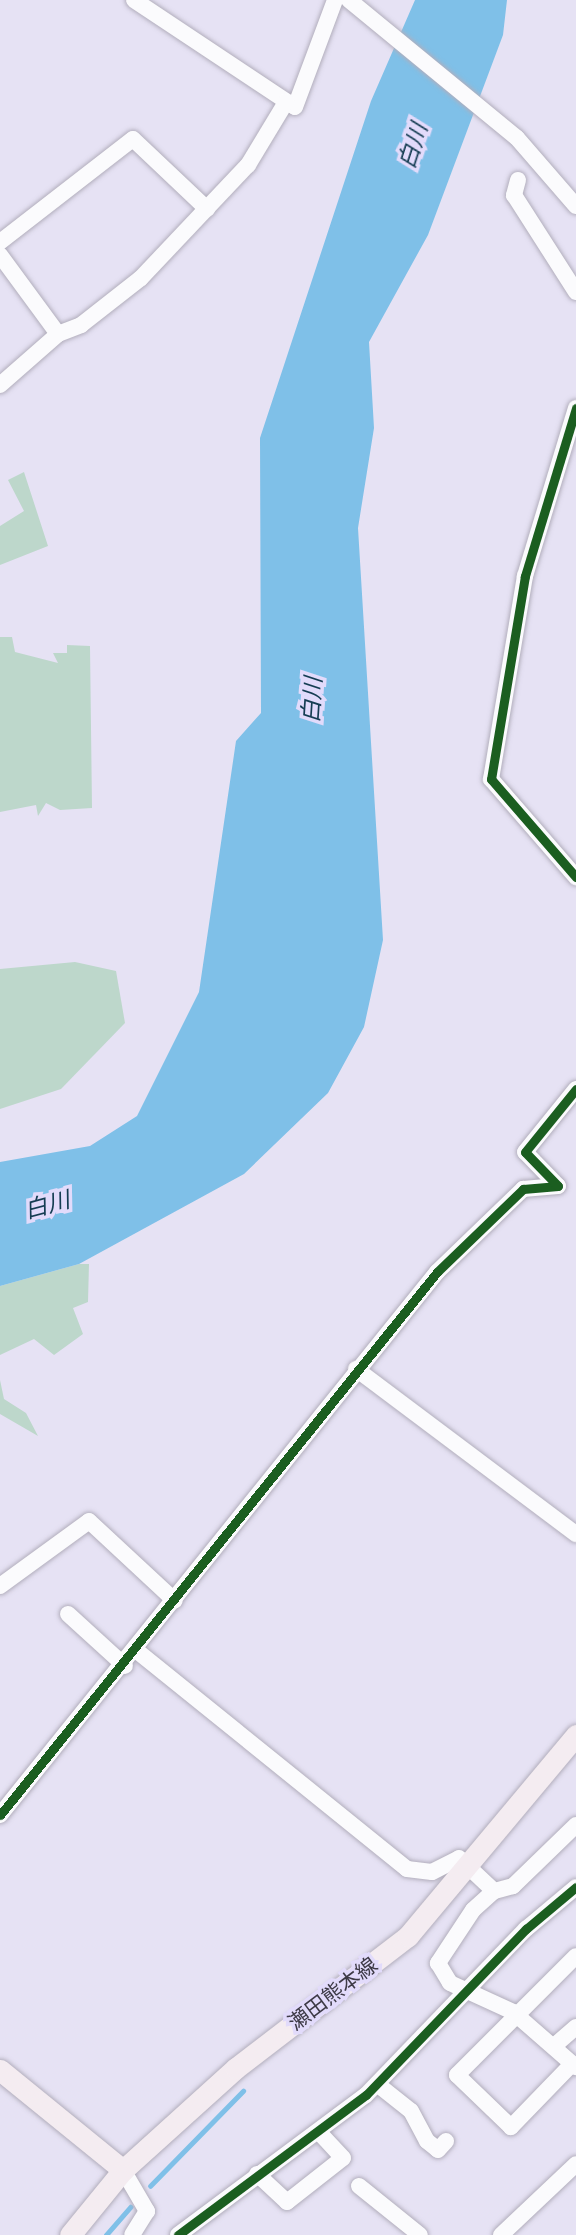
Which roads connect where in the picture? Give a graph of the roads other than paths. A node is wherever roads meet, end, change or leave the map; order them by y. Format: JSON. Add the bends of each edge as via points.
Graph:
{"nodes":[{"id":1,"x":134,"y":0,"type":"edge"},
{"id":2,"x":335,"y":0,"type":"edge"},
{"id":3,"x":353,"y":3,"type":"edge"},
{"id":4,"x":286,"y":102,"type":"junction"},
{"id":5,"x":518,"y":180,"type":"dead end"},
{"id":6,"x":576,"y":206,"type":"edge"},
{"id":7,"x":207,"y":209,"type":"junction"},
{"id":8,"x":0,"y":242,"type":"edge"},
{"id":9,"x":0,"y":255,"type":"edge"},
{"id":10,"x":576,"y":292,"type":"edge"},
{"id":11,"x":58,"y":334,"type":"junction"},
{"id":12,"x":0,"y":385,"type":"edge"},
{"id":13,"x":576,"y":408,"type":"edge"},
{"id":14,"x":576,"y":877,"type":"edge"},
{"id":15,"x":576,"y":1089,"type":"edge"},
{"id":16,"x":356,"y":1369,"type":"junction"},
{"id":17,"x":576,"y":1534,"type":"edge"},
{"id":18,"x":0,"y":1586,"type":"edge"},
{"id":19,"x":175,"y":1601,"type":"junction"},
{"id":20,"x":68,"y":1614,"type":"dead end"},
{"id":21,"x":138,"y":1651,"type":"junction"},
{"id":22,"x":125,"y":1666,"type":"junction"},
{"id":23,"x":576,"y":1735,"type":"edge"},
{"id":24,"x":6,"y":1796,"type":"edge"},
{"id":25,"x":0,"y":1815,"type":"edge"},
{"id":26,"x":576,"y":1825,"type":"edge"},
{"id":27,"x":468,"y":1863,"type":"junction"},
{"id":28,"x":576,"y":1887,"type":"edge"},
{"id":29,"x":494,"y":1891,"type":"junction"},
{"id":30,"x":576,"y":1956,"type":"edge"},
{"id":31,"x":470,"y":1991,"type":"junction"},
{"id":32,"x":515,"y":2014,"type":"junction"},
{"id":33,"x":576,"y":2027,"type":"edge"},
{"id":34,"x":554,"y":2046,"type":"junction"},
{"id":35,"x":574,"y":2065,"type":"edge"},
{"id":36,"x":0,"y":2070,"type":"edge"},
{"id":37,"x":377,"y":2084,"type":"junction"},
{"id":38,"x":319,"y":2132,"type":"junction"},
{"id":39,"x":439,"y":2149,"type":"dead end"},
{"id":40,"x":576,"y":2164,"type":"edge"},
{"id":41,"x":123,"y":2170,"type":"junction"},
{"id":42,"x":257,"y":2174,"type":"junction"},
{"id":43,"x":359,"y":2186,"type":"dead end"},
{"id":44,"x":70,"y":2235,"type":"edge"},
{"id":45,"x":132,"y":2235,"type":"edge"},
{"id":46,"x":178,"y":2235,"type":"edge"},
{"id":47,"x":420,"y":2235,"type":"edge"},
{"id":48,"x":501,"y":2235,"type":"edge"}],
"edges":[{"from":1,"to":4,"type":"street"},
{"from":2,"to":4,"type":"street","via":[[295,107]]},
{"from":3,"to":6,"type":"street","via":[[517,138]]},
{"from":4,"to":7,"type":"street","via":[[248,165]]},
{"from":5,"to":10,"type":"street","via":[[514,195]]},
{"from":7,"to":8,"type":"street","via":[[132,139]]},
{"from":7,"to":11,"type":"street","via":[[130,288]]},
{"from":9,"to":11,"type":"street"},
{"from":11,"to":12,"type":"street"},
{"from":13,"to":14,"type":"street","via":[[525,576],[491,779]]},
{"from":15,"to":16,"type":"street","via":[[525,1152],[558,1186],[523,1189],[437,1272]]},
{"from":16,"to":17,"type":"street"},
{"from":16,"to":19,"type":"street"},
{"from":18,"to":19,"type":"street","via":[[89,1521]]},
{"from":19,"to":21,"type":"street"},
{"from":20,"to":22,"type":"street"},
{"from":21,"to":22,"type":"street"},
{"from":21,"to":27,"type":"street","via":[[407,1869],[432,1872],[459,1858]]},
{"from":22,"to":24,"type":"street"},
{"from":23,"to":27,"type":"main road","name":"瀬田熊本線"},
{"from":24,"to":25,"type":"street"},
{"from":26,"to":29,"type":"street","via":[[513,1886]]},
{"from":27,"to":29,"type":"street"},
{"from":27,"to":41,"type":"main road","name":"瀬田熊本線","via":[[408,1936],[236,2068]]},
{"from":28,"to":31,"type":"street","via":[[526,1929]]},
{"from":29,"to":31,"type":"street","via":[[439,1958],[446,1980]]},
{"from":30,"to":32,"type":"street"},
{"from":31,"to":32,"type":"street"},
{"from":31,"to":37,"type":"street"},
{"from":32,"to":34,"type":"street"},
{"from":32,"to":35,"type":"street","via":[[457,2075],[511,2127]]},
{"from":33,"to":34,"type":"street"},
{"from":34,"to":35,"type":"street"},
{"from":36,"to":41,"type":"main road"},
{"from":37,"to":38,"type":"street"},
{"from":37,"to":39,"type":"street","via":[[411,2111],[424,2139]]},
{"from":38,"to":42,"type":"street"},
{"from":38,"to":42,"type":"street","via":[[343,2158],[287,2202]]},
{"from":40,"to":48,"type":"street"},
{"from":41,"to":44,"type":"main road","name":"瀬田熊本線"},
{"from":41,"to":45,"type":"street","via":[[147,2211]]},
{"from":42,"to":46,"type":"street"},
{"from":43,"to":47,"type":"street"}]}
